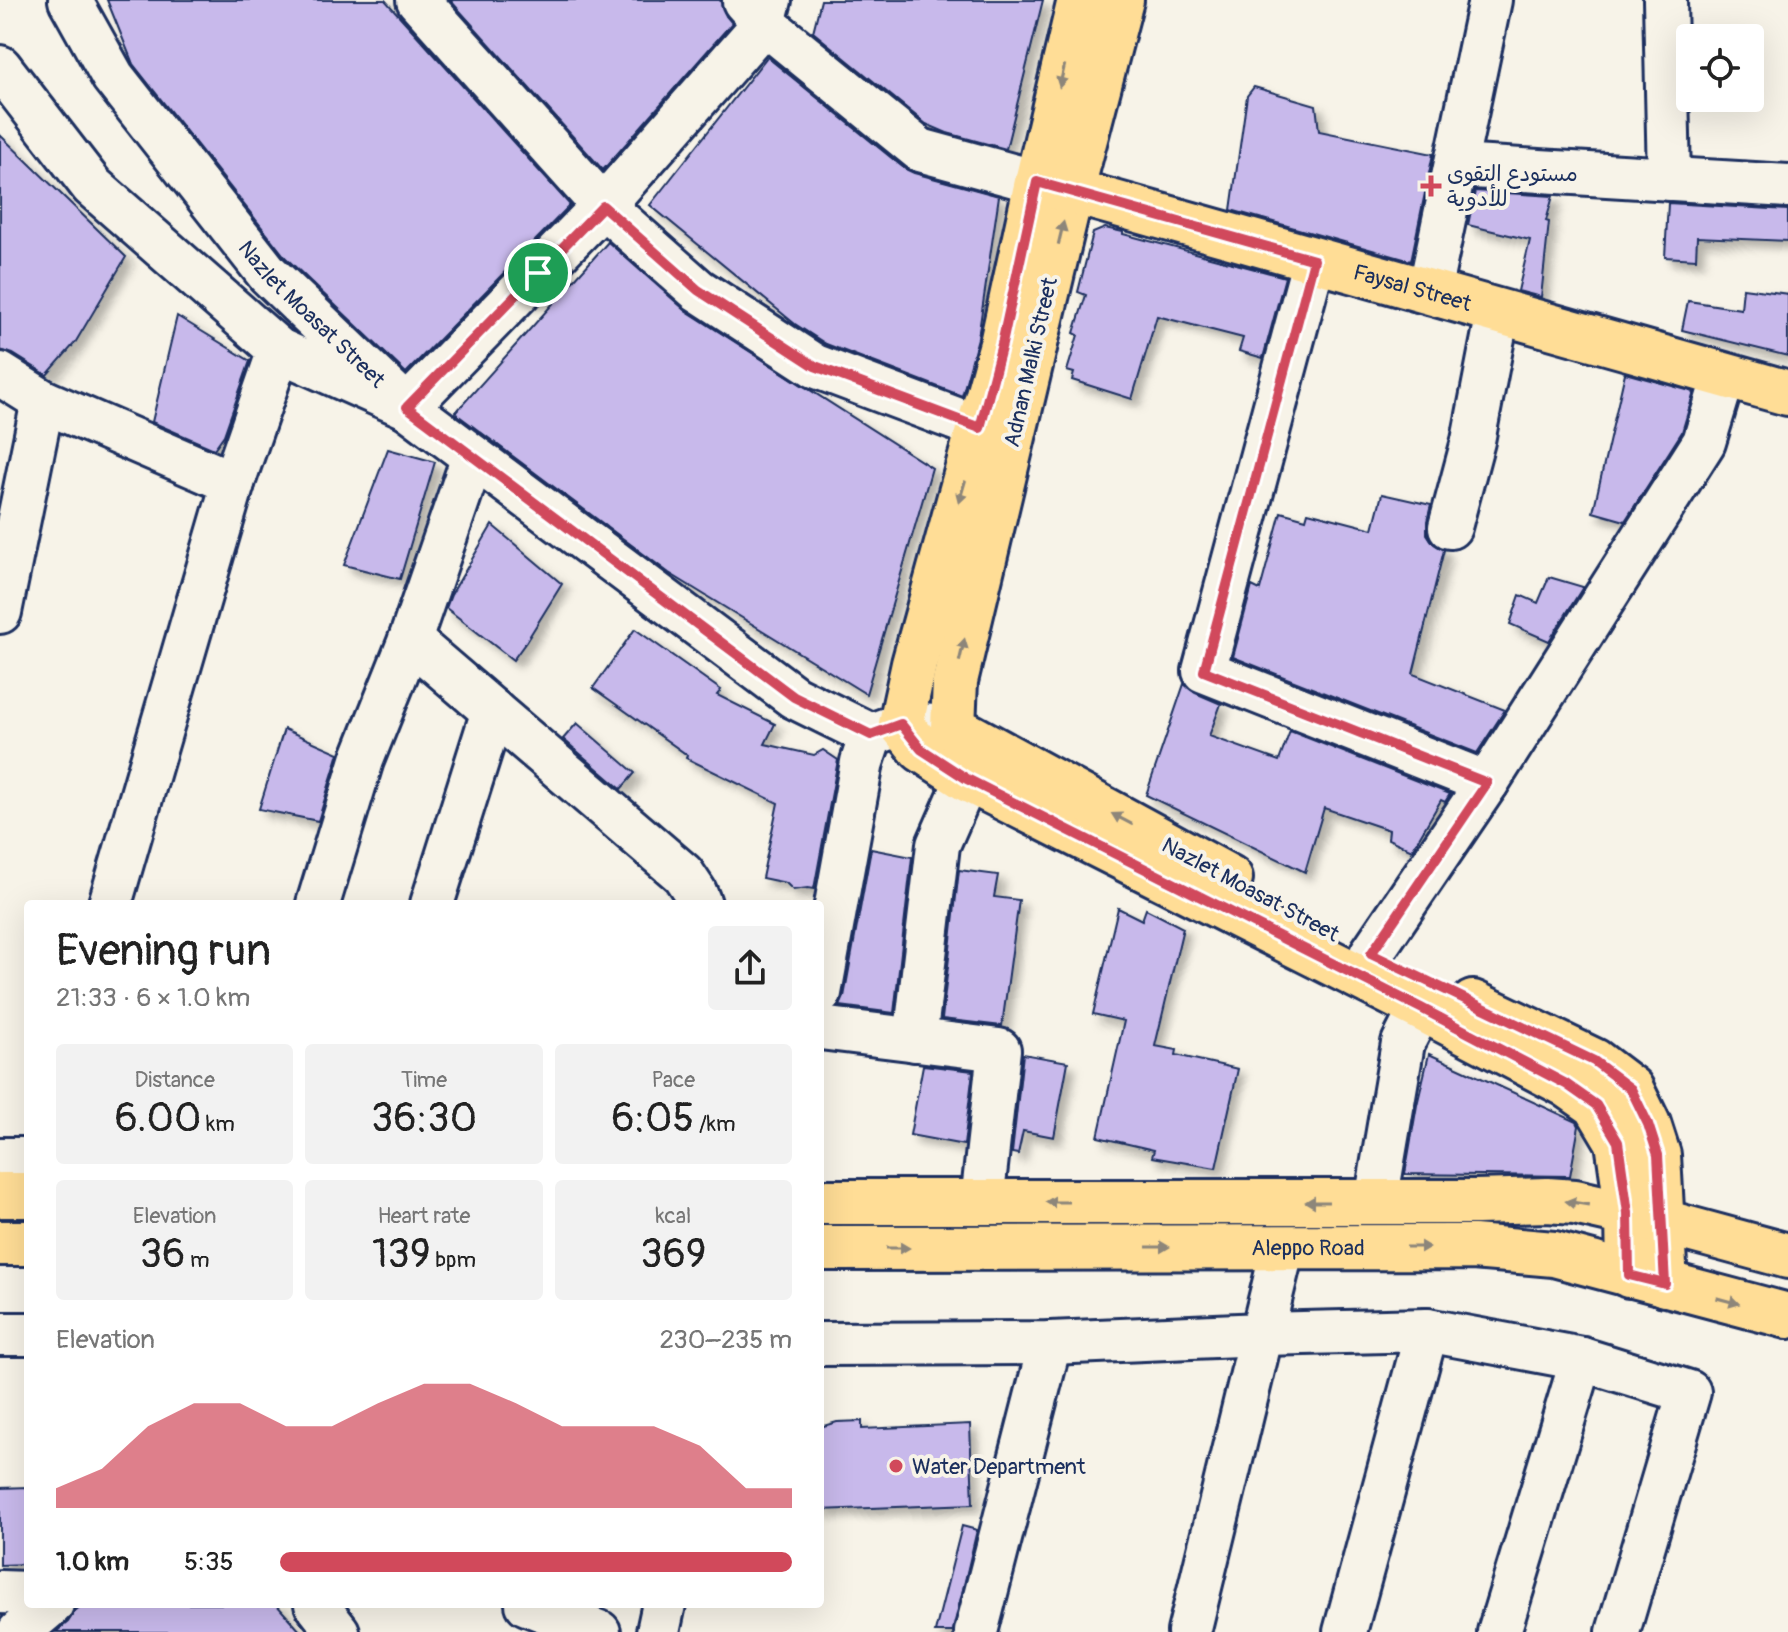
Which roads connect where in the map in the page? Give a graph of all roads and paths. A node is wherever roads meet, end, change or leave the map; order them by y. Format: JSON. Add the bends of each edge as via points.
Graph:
{"nodes":[{"id":1,"x":70,"y":0,"type":"edge"},
{"id":2,"x":418,"y":0,"type":"edge"},
{"id":3,"x":1080,"y":0,"type":"edge"},
{"id":4,"x":1121,"y":0,"type":"edge"},
{"id":5,"x":1490,"y":0,"type":"edge"},
{"id":6,"x":1665,"y":0,"type":"edge"},
{"id":7,"x":759,"y":8,"type":"edge"},
{"id":8,"x":6,"y":88,"type":"edge"},
{"id":9,"x":1456,"y":166,"type":"junction"},
{"id":10,"x":1669,"y":179,"type":"junction"},
{"id":11,"x":1788,"y":186,"type":"edge"},
{"id":12,"x":1054,"y":187,"type":"junction"},
{"id":13,"x":603,"y":206,"type":"junction"},
{"id":14,"x":1314,"y":260,"type":"junction"},
{"id":15,"x":1429,"y":292,"type":"junction"},
{"id":16,"x":1498,"y":312,"type":"junction"},
{"id":17,"x":279,"y":350,"type":"junction"},
{"id":18,"x":0,"y":374,"type":"edge"},
{"id":19,"x":1724,"y":376,"type":"junction"},
{"id":20,"x":1788,"y":393,"type":"edge"},
{"id":21,"x":43,"y":401,"type":"junction"},
{"id":22,"x":407,"y":407,"type":"junction"},
{"id":23,"x":980,"y":428,"type":"junction"},
{"id":24,"x":473,"y":457,"type":"junction"},
{"id":25,"x":233,"y":483,"type":"junction"},
{"id":26,"x":1450,"y":527,"type":"dead end"},
{"id":27,"x":0,"y":612,"type":"edge"},
{"id":28,"x":410,"y":640,"type":"junction"},
{"id":29,"x":493,"y":711,"type":"junction"},
{"id":30,"x":953,"y":727,"type":"junction"},
{"id":31,"x":886,"y":729,"type":"junction"},
{"id":32,"x":967,"y":779,"type":"junction"},
{"id":33,"x":1487,"y":783,"type":"junction"},
{"id":34,"x":111,"y":900,"type":"edge"},
{"id":35,"x":319,"y":900,"type":"edge"},
{"id":36,"x":433,"y":900,"type":"edge"},
{"id":37,"x":698,"y":900,"type":"edge"},
{"id":38,"x":1371,"y":954,"type":"junction"},
{"id":39,"x":824,"y":971,"type":"edge"},
{"id":40,"x":1421,"y":1008,"type":"junction"},
{"id":41,"x":824,"y":1029,"type":"edge"},
{"id":42,"x":915,"y":1040,"type":"junction"},
{"id":43,"x":0,"y":1159,"type":"edge"},
{"id":44,"x":22,"y":1186,"type":"edge"},
{"id":45,"x":824,"y":1202,"type":"edge"},
{"id":46,"x":982,"y":1202,"type":"junction"},
{"id":47,"x":1376,"y":1202,"type":"junction"},
{"id":48,"x":1645,"y":1218,"type":"junction"},
{"id":49,"x":0,"y":1243,"type":"edge"},
{"id":50,"x":24,"y":1243,"type":"edge"},
{"id":51,"x":1283,"y":1247,"type":"junction"},
{"id":52,"x":824,"y":1248,"type":"edge"},
{"id":53,"x":1788,"y":1256,"type":"edge"},
{"id":54,"x":1647,"y":1280,"type":"junction"},
{"id":55,"x":1788,"y":1316,"type":"edge"},
{"id":56,"x":1427,"y":1330,"type":"junction"},
{"id":57,"x":0,"y":1334,"type":"edge"},
{"id":58,"x":24,"y":1334,"type":"edge"},
{"id":59,"x":1262,"y":1334,"type":"junction"},
{"id":60,"x":1050,"y":1343,"type":"junction"},
{"id":61,"x":824,"y":1344,"type":"edge"},
{"id":62,"x":1582,"y":1359,"type":"junction"},
{"id":63,"x":0,"y":1592,"type":"edge"},
{"id":64,"x":319,"y":1608,"type":"edge"},
{"id":65,"x":537,"y":1608,"type":"edge"},
{"id":66,"x":663,"y":1608,"type":"edge"},
{"id":67,"x":31,"y":1618,"type":"edge"},
{"id":68,"x":338,"y":1632,"type":"edge"},
{"id":69,"x":599,"y":1632,"type":"edge"},
{"id":70,"x":658,"y":1632,"type":"edge"},
{"id":71,"x":976,"y":1632,"type":"edge"},
{"id":72,"x":1189,"y":1632,"type":"edge"},
{"id":73,"x":1345,"y":1632,"type":"edge"},
{"id":74,"x":1499,"y":1632,"type":"edge"},
{"id":75,"x":1618,"y":1632,"type":"edge"}],
"edges":[{"from":1,"to":22,"type":"street","name":"Nazlet Moasat Street","via":[[113,77],[268,274]]},
{"from":2,"to":13,"type":"street"},
{"from":3,"to":12,"type":"main road","name":"Adnan Malki Street","one_way":true},
{"from":4,"to":12,"type":"main road","name":"Adnan Malki Street"},
{"from":5,"to":9,"type":"street"},
{"from":6,"to":10,"type":"street"},
{"from":7,"to":12,"type":"street","via":[[920,150]]},
{"from":7,"to":13,"type":"street"},
{"from":8,"to":17,"type":"street","via":[[92,186]]},
{"from":9,"to":10,"type":"street"},
{"from":9,"to":15,"type":"street"},
{"from":10,"to":11,"type":"street"},
{"from":12,"to":14,"type":"main road","name":"Faysal Street"},
{"from":12,"to":23,"type":"main road","name":"Adnan Malki Street"},
{"from":30,"to":12,"type":"main road","name":"Adnan Malki Street","one_way":true,"via":[[955,681]]},
{"from":13,"to":22,"type":"street"},
{"from":13,"to":23,"type":"street","via":[[698,290],[815,366]]},
{"from":14,"to":15,"type":"main road","name":"Faysal Street"},
{"from":14,"to":33,"type":"street","via":[[1204,671]]},
{"from":15,"to":16,"type":"main road","name":"Faysal Street"},
{"from":16,"to":19,"type":"main road","name":"Faysal Street"},
{"from":16,"to":26,"type":"street"},
{"from":17,"to":22,"type":"street"},
{"from":17,"to":25,"type":"street"},
{"from":18,"to":21,"type":"street"},
{"from":19,"to":20,"type":"main road","name":"Faysal Street"},
{"from":19,"to":33,"type":"street","via":[[1704,442]]},
{"from":21,"to":25,"type":"street"},
{"from":21,"to":27,"type":"street"},
{"from":22,"to":24,"type":"street","name":"Nazlet Moasat Street"},
{"from":23,"to":31,"type":"main road","name":"Adnan Malki Street","one_way":true,"via":[[914,664]]},
{"from":24,"to":28,"type":"street"},
{"from":24,"to":31,"type":"street","name":"Nazlet Moasat Street","via":[[794,697]]},
{"from":25,"to":34,"type":"street"},
{"from":28,"to":29,"type":"street"},
{"from":28,"to":35,"type":"street","via":[[362,760]]},
{"from":29,"to":36,"type":"street"},
{"from":29,"to":37,"type":"street","via":[[683,874]]},
{"from":30,"to":31,"type":"street","name":"Nazlet Moasat Street"},
{"from":38,"to":30,"type":"main road","name":"Nazlet Moasat Street","one_way":true},
{"from":31,"to":32,"type":"main road","name":"Nazlet Moasat Street"},
{"from":31,"to":39,"type":"street","via":[[862,762]]},
{"from":32,"to":40,"type":"main road","name":"Nazlet Moasat Street"},
{"from":32,"to":42,"type":"street","via":[[938,845]]},
{"from":33,"to":38,"type":"street"},
{"from":38,"to":48,"type":"main road","name":"Nazlet Moasat Street","via":[[1594,1061],[1631,1089],[1658,1155]]},
{"from":40,"to":47,"type":"street","via":[[1403,1043]]},
{"from":40,"to":48,"type":"main road","name":"Nazlet Moasat Street","via":[[1596,1105],[1618,1142]]},
{"from":41,"to":42,"type":"street"},
{"from":42,"to":46,"type":"street","via":[[999,1050]]},
{"from":43,"to":44,"type":"street"},
{"from":45,"to":46,"type":"main road","name":"Aleppo Road"},
{"from":47,"to":46,"type":"main road","name":"Aleppo Road","one_way":true},
{"from":48,"to":47,"type":"main road","name":"Aleppo Road","one_way":true,"via":[[1547,1200]]},
{"from":48,"to":53,"type":"main road","name":"Aleppo Road"},
{"from":48,"to":54,"type":"main road","name":"Nazlet Moasat Street"},
{"from":49,"to":50,"type":"main road"},
{"from":52,"to":51,"type":"main road","name":"Aleppo Road","one_way":true},
{"from":51,"to":54,"type":"main road","name":"Aleppo Road","one_way":true,"via":[[1486,1248],[1554,1254]]},
{"from":51,"to":59,"type":"street"},
{"from":54,"to":55,"type":"main road","name":"Aleppo Road","one_way":true},
{"from":56,"to":59,"type":"street"},
{"from":56,"to":62,"type":"street"},
{"from":56,"to":73,"type":"street"},
{"from":57,"to":58,"type":"street"},
{"from":59,"to":60,"type":"street"},
{"from":59,"to":72,"type":"street"},
{"from":60,"to":61,"type":"street"},
{"from":60,"to":71,"type":"street"},
{"from":62,"to":74,"type":"street"},
{"from":62,"to":75,"type":"street","via":[[1689,1392]]},
{"from":63,"to":67,"type":"street"},
{"from":64,"to":68,"type":"street"},
{"from":65,"to":69,"type":"street"},
{"from":66,"to":70,"type":"street"}]}
